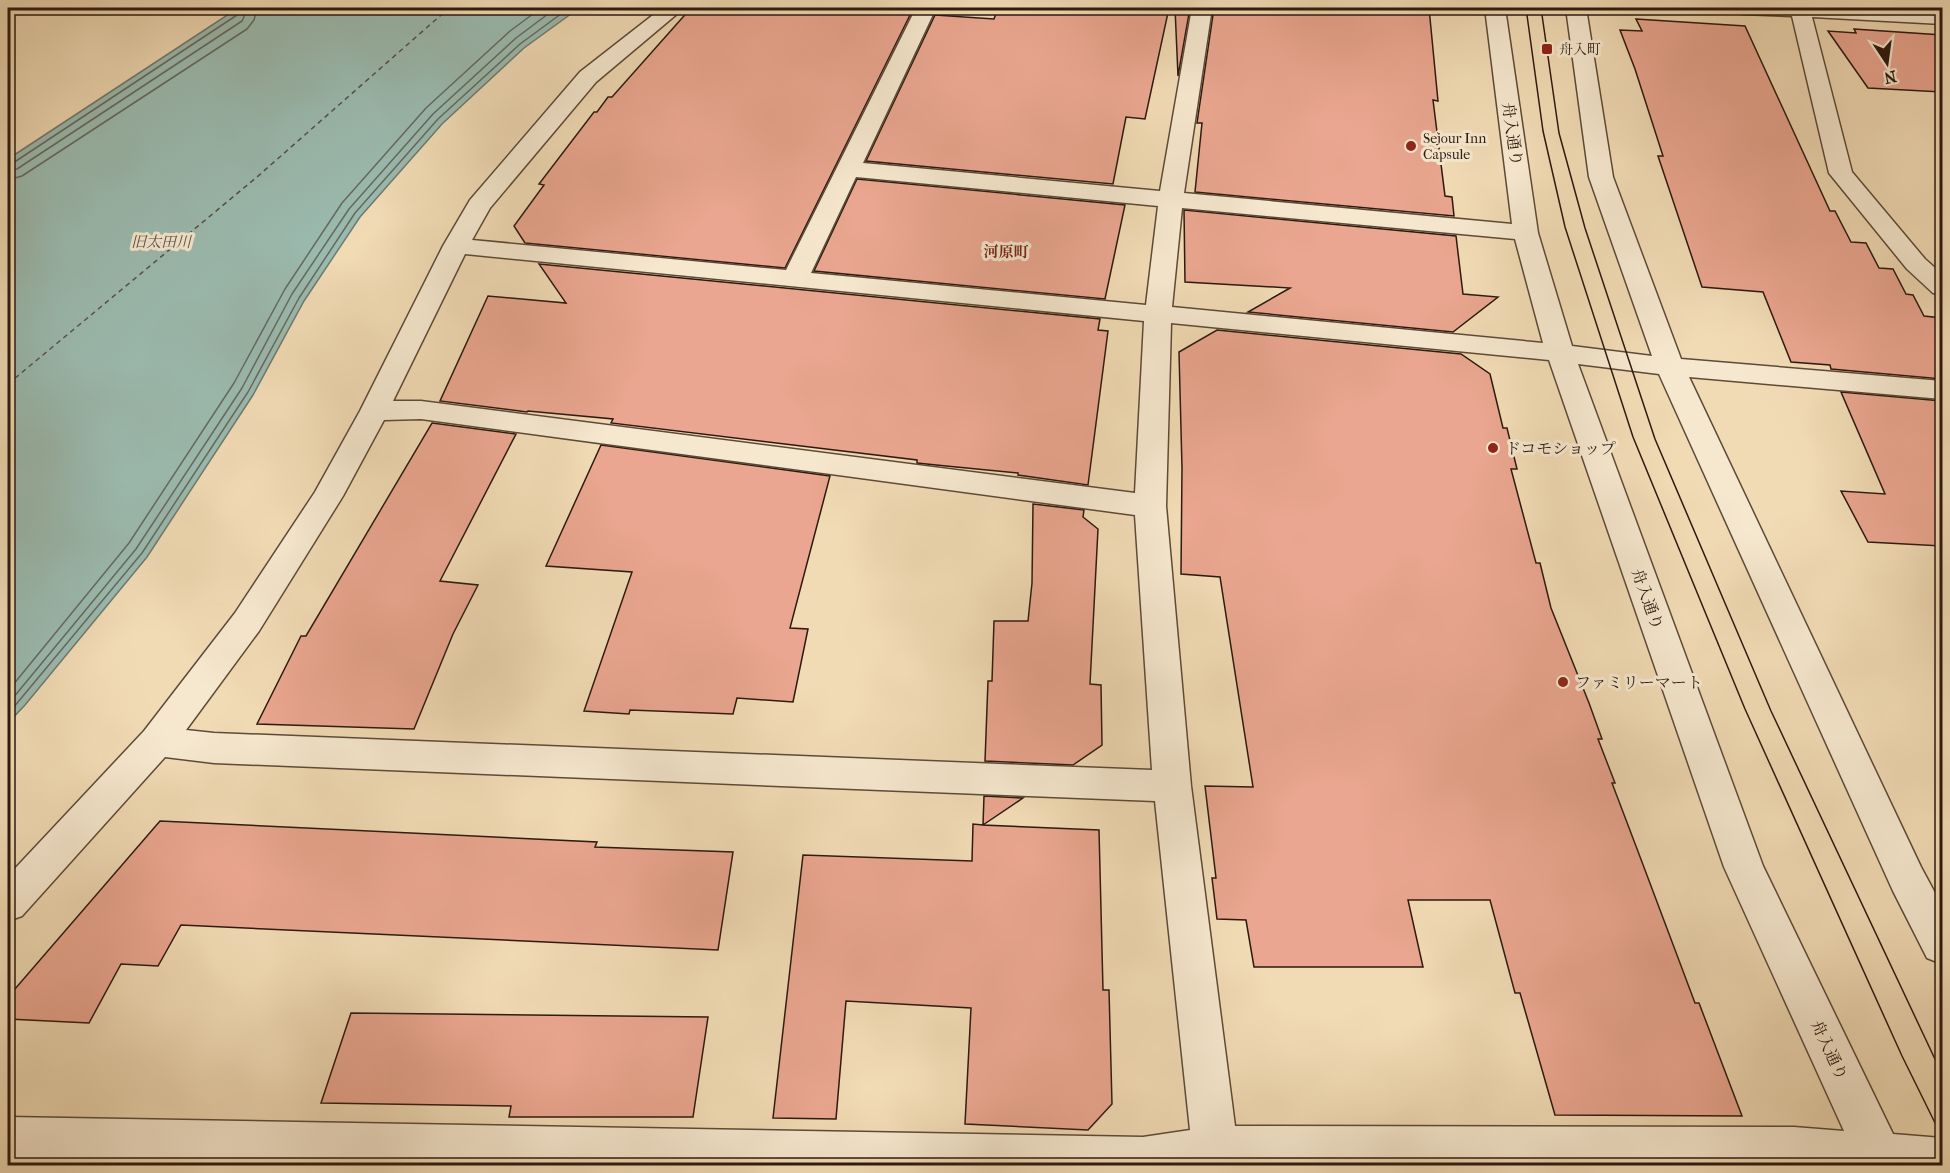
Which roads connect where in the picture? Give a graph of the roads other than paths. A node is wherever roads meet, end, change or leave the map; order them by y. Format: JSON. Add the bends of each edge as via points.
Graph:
{"nodes":[{"id":1,"x":674,"y":8,"type":"edge"},
{"id":2,"x":926,"y":8,"type":"edge"},
{"id":3,"x":1202,"y":8,"type":"edge"},
{"id":4,"x":1495,"y":8,"type":"edge"},
{"id":5,"x":1576,"y":8,"type":"edge"},
{"id":6,"x":1742,"y":8,"type":"edge"},
{"id":7,"x":1801,"y":9,"type":"edge"},
{"id":8,"x":1942,"y":18,"type":"edge"},
{"id":9,"x":848,"y":169,"type":"junction"},
{"id":10,"x":1170,"y":199,"type":"junction"},
{"id":11,"x":1526,"y":233,"type":"junction"},
{"id":12,"x":456,"y":246,"type":"junction"},
{"id":13,"x":795,"y":279,"type":"junction"},
{"id":14,"x":1942,"y":287,"type":"edge"},
{"id":15,"x":1158,"y":315,"type":"junction"},
{"id":16,"x":1560,"y":353,"type":"junction"},
{"id":17,"x":1670,"y":367,"type":"junction"},
{"id":18,"x":1942,"y":390,"type":"edge"},
{"id":19,"x":374,"y":411,"type":"junction"},
{"id":20,"x":1150,"y":506,"type":"junction"},
{"id":21,"x":158,"y":741,"type":"junction"},
{"id":22,"x":1172,"y":786,"type":"junction"},
{"id":23,"x":8,"y":903,"type":"edge"},
{"id":24,"x":1942,"y":945,"type":"edge"},
{"id":25,"x":8,"y":1140,"type":"edge"},
{"id":26,"x":1216,"y":1157,"type":"edge"},
{"id":27,"x":1882,"y":1161,"type":"edge"},
{"id":28,"x":1942,"y":1161,"type":"edge"}],
"edges":[{"from":1,"to":12,"type":"street","via":[[588,78],[479,205]]},
{"from":2,"to":9,"type":"street"},
{"from":3,"to":10,"type":"street"},
{"from":4,"to":11,"type":"street","name":"舟入通り"},
{"from":5,"to":17,"type":"street","via":[[1601,177]]},
{"from":6,"to":7,"type":"street"},
{"from":7,"to":8,"type":"street"},
{"from":7,"to":14,"type":"street","via":[[1841,173],[1916,264]]},
{"from":9,"to":10,"type":"street"},
{"from":9,"to":13,"type":"street"},
{"from":10,"to":11,"type":"street"},
{"from":10,"to":15,"type":"street"},
{"from":11,"to":16,"type":"street","name":"舟入通り"},
{"from":12,"to":13,"type":"street"},
{"from":12,"to":19,"type":"street"},
{"from":13,"to":15,"type":"street"},
{"from":15,"to":16,"type":"street"},
{"from":15,"to":20,"type":"street"},
{"from":16,"to":17,"type":"street"},
{"from":16,"to":27,"type":"street","name":"舟入通り","via":[[1744,867]]},
{"from":17,"to":18,"type":"street"},
{"from":17,"to":24,"type":"street","via":[[1902,868]]},
{"from":19,"to":20,"type":"street","via":[[421,410]]},
{"from":19,"to":21,"type":"street","via":[[328,496],[248,622]]},
{"from":20,"to":22,"type":"street"},
{"from":21,"to":22,"type":"street","via":[[214,748]]},
{"from":21,"to":23,"type":"street"},
{"from":22,"to":26,"type":"street"},
{"from":25,"to":26,"type":"street","via":[[1143,1160]]},
{"from":26,"to":27,"type":"street","via":[[1794,1150]]},
{"from":27,"to":28,"type":"street"}]}
